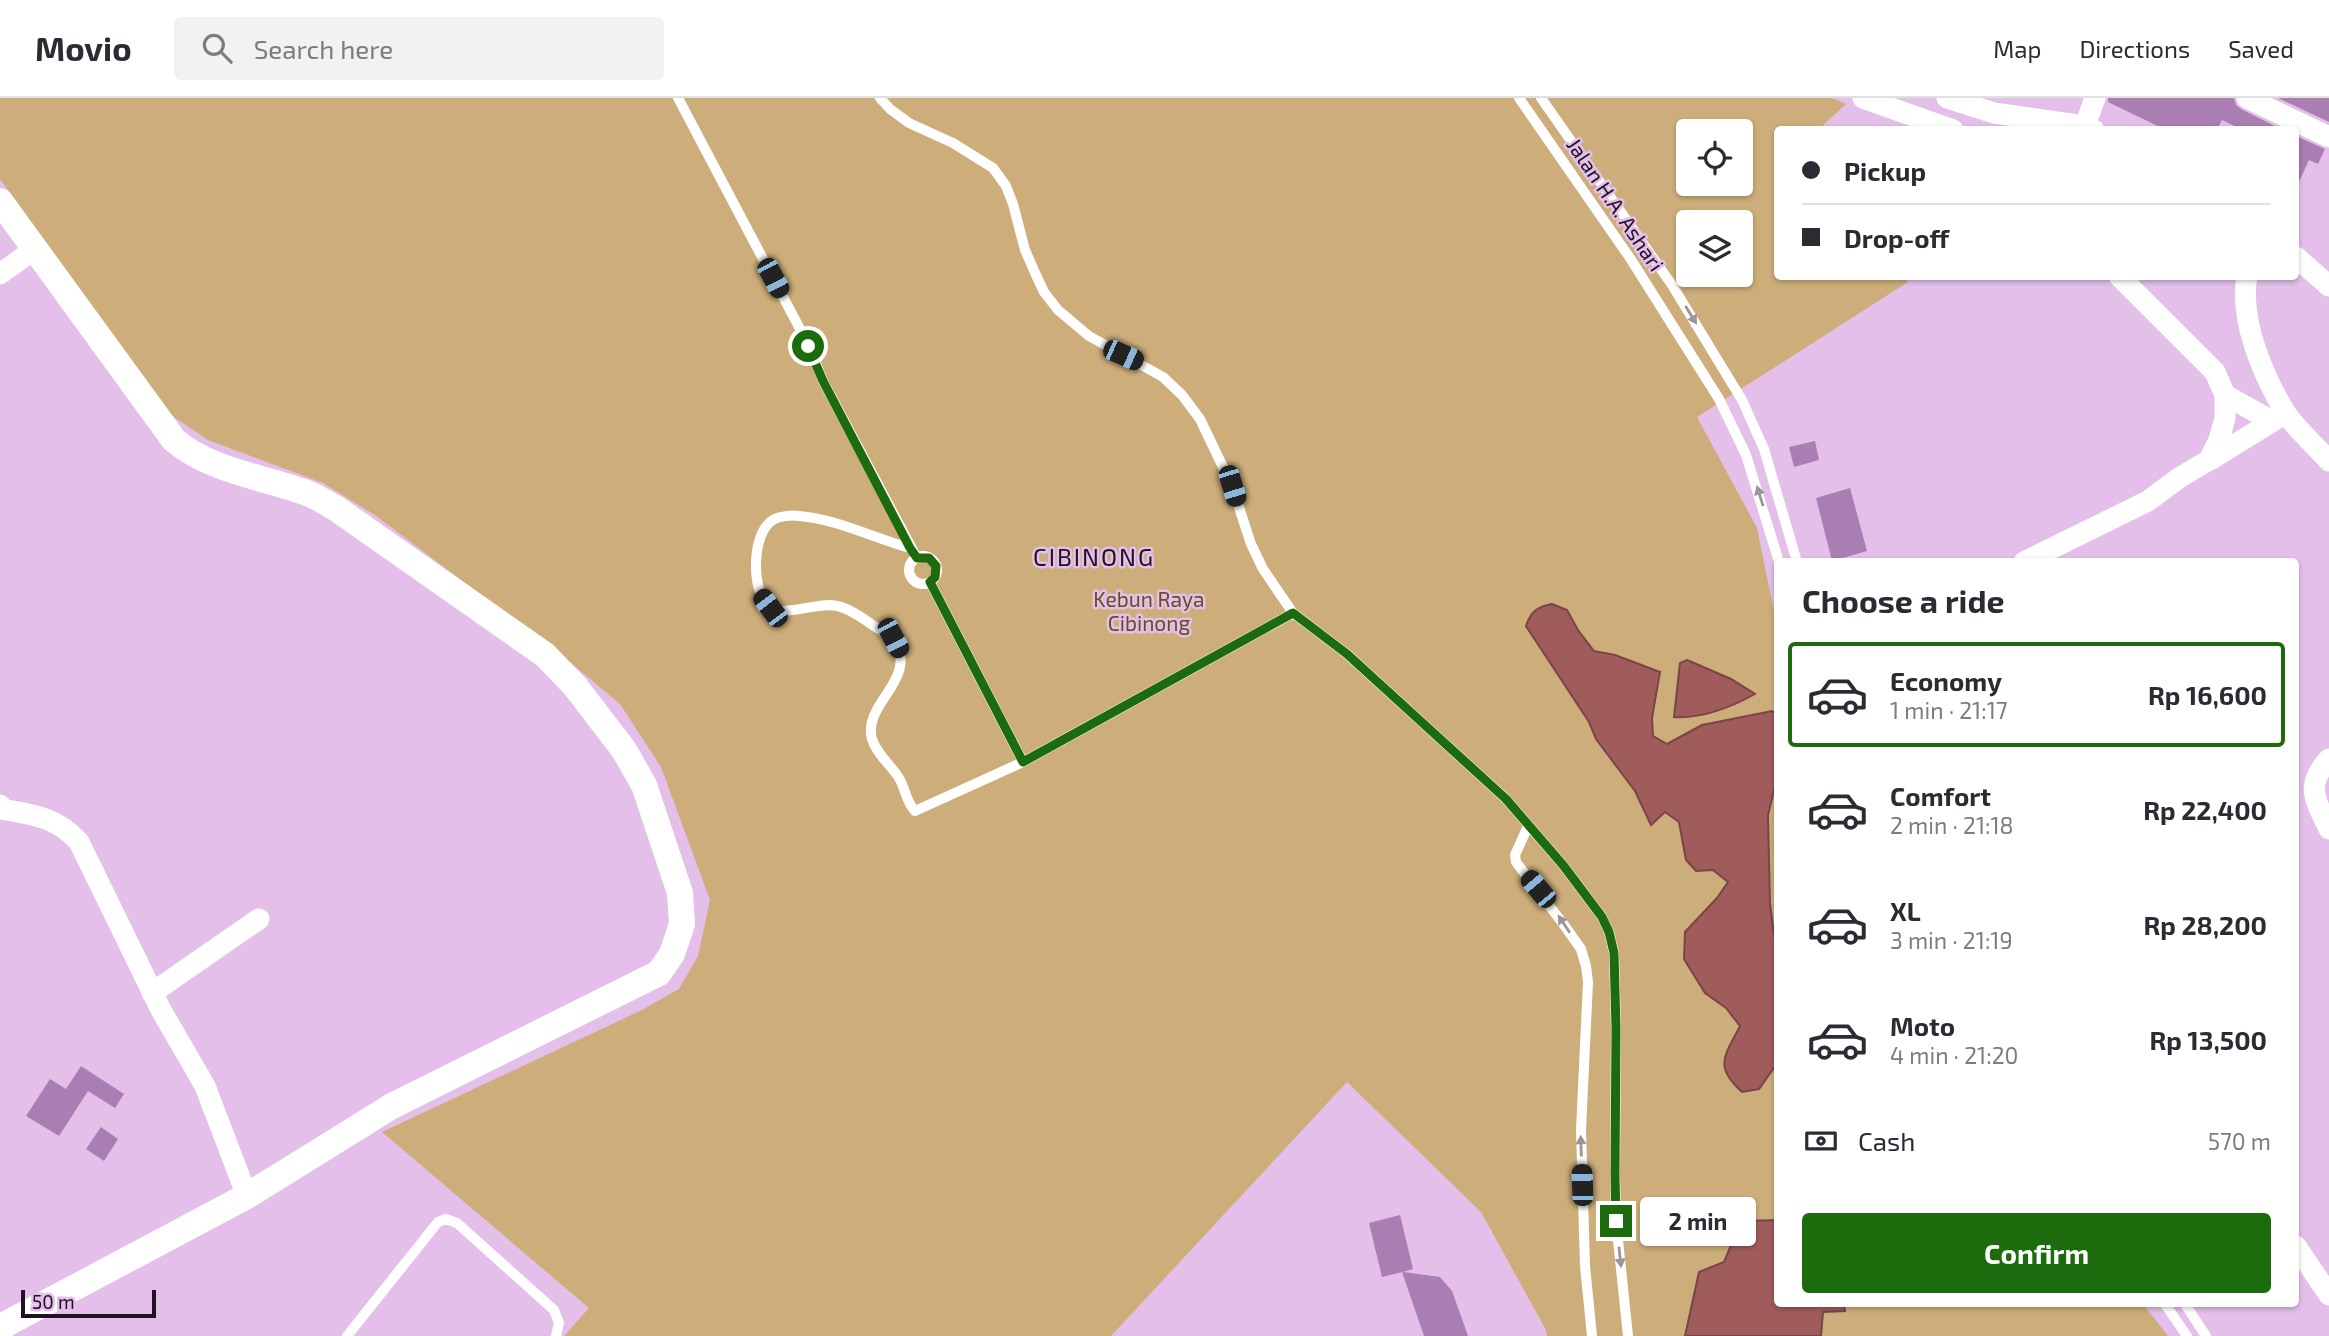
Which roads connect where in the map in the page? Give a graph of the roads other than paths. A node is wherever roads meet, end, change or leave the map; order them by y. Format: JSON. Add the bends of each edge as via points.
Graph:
{"nodes":[{"id":1,"x":678,"y":98,"type":"edge"},
{"id":2,"x":880,"y":98,"type":"edge"},
{"id":3,"x":1519,"y":98,"type":"edge"},
{"id":4,"x":1541,"y":98,"type":"edge"},
{"id":5,"x":1863,"y":98,"type":"edge"},
{"id":6,"x":1947,"y":98,"type":"edge"},
{"id":7,"x":2095,"y":98,"type":"edge"},
{"id":8,"x":2247,"y":98,"type":"edge"},
{"id":9,"x":1942,"y":126,"type":"edge"},
{"id":10,"x":2076,"y":126,"type":"edge"},
{"id":11,"x":2089,"y":126,"type":"edge"},
{"id":12,"x":2329,"y":136,"type":"edge"},
{"id":13,"x":0,"y":201,"type":"edge"},
{"id":14,"x":36,"y":248,"type":"junction"},
{"id":15,"x":2299,"y":260,"type":"edge"},
{"id":16,"x":0,"y":274,"type":"edge"},
{"id":17,"x":2123,"y":280,"type":"edge"},
{"id":18,"x":2247,"y":280,"type":"edge"},
{"id":19,"x":2329,"y":286,"type":"edge"},
{"id":20,"x":2225,"y":394,"type":"junction"},
{"id":21,"x":2279,"y":417,"type":"junction"},
{"id":22,"x":1764,"y":449,"type":"junction"},
{"id":23,"x":1746,"y":455,"type":"junction"},
{"id":24,"x":2208,"y":460,"type":"junction"},
{"id":25,"x":2329,"y":461,"type":"edge"},
{"id":26,"x":914,"y":553,"type":"junction"},
{"id":27,"x":1778,"y":558,"type":"edge"},
{"id":28,"x":1796,"y":558,"type":"edge"},
{"id":29,"x":2032,"y":558,"type":"edge"},
{"id":30,"x":930,"y":582,"type":"junction"},
{"id":31,"x":1293,"y":613,"type":"junction"},
{"id":32,"x":2329,"y":759,"type":"edge"},
{"id":33,"x":1023,"y":762,"type":"junction"},
{"id":34,"x":0,"y":809,"type":"edge"},
{"id":35,"x":1528,"y":826,"type":"junction"},
{"id":36,"x":2329,"y":829,"type":"edge"},
{"id":37,"x":259,"y":919,"type":"dead end"},
{"id":38,"x":152,"y":993,"type":"junction"},
{"id":39,"x":247,"y":1196,"type":"junction"},
{"id":40,"x":2299,"y":1250,"type":"edge"},
{"id":41,"x":2329,"y":1295,"type":"edge"},
{"id":42,"x":2168,"y":1307,"type":"edge"},
{"id":43,"x":2187,"y":1307,"type":"edge"},
{"id":44,"x":0,"y":1330,"type":"edge"},
{"id":45,"x":347,"y":1336,"type":"edge"},
{"id":46,"x":555,"y":1336,"type":"edge"},
{"id":47,"x":1592,"y":1336,"type":"edge"},
{"id":48,"x":1628,"y":1336,"type":"edge"},
{"id":49,"x":2187,"y":1336,"type":"edge"},
{"id":50,"x":2206,"y":1336,"type":"edge"}],
"edges":[{"from":1,"to":26,"type":"lane"},
{"from":2,"to":31,"type":"lane","via":[[909,123],[993,168],[1006,186],[1035,275],[1058,310],[1089,335],[1163,377],[1182,395],[1217,451],[1251,544]]},
{"from":3,"to":23,"type":"lane","name":"Jalan H.A. Ashari","via":[[1676,330],[1719,399]]},
{"from":4,"to":22,"type":"lane","name":"Jalan H.A. Ashari","one_way":true,"via":[[1672,285],[1742,400]]},
{"from":5,"to":9,"type":"street"},
{"from":6,"to":10,"type":"street","via":[[1994,113]]},
{"from":7,"to":11,"type":"street"},
{"from":8,"to":12,"type":"street"},
{"from":13,"to":14,"type":"street"},
{"from":14,"to":16,"type":"street"},
{"from":14,"to":39,"type":"street","via":[[174,440],[219,465],[310,494],[337,509],[528,641],[559,668],[624,750],[644,785],[680,894],[682,924],[672,954],[659,973],[392,1107]]},
{"from":15,"to":19,"type":"street"},
{"from":17,"to":20,"type":"street","via":[[2215,372]]},
{"from":18,"to":21,"type":"street","via":[[2247,320]]},
{"from":20,"to":21,"type":"street"},
{"from":20,"to":24,"type":"street","via":[[2225,418]]},
{"from":21,"to":24,"type":"street"},
{"from":21,"to":25,"type":"street"},
{"from":22,"to":23,"type":"lane"},
{"from":22,"to":28,"type":"lane","name":"Jalan H.A. Ashari"},
{"from":27,"to":23,"type":"lane","name":"Jalan H.A. Ashari","one_way":true},
{"from":24,"to":29,"type":"street","via":[[2148,501]]},
{"from":26,"to":30,"type":"lane","via":[[933,561],[937,571]]},
{"from":26,"to":30,"type":"lane","via":[[911,577],[922,584]]},
{"from":26,"to":33,"type":"lane","via":[[819,518],[794,515],[773,519],[763,530],[756,554],[757,580],[770,608],[780,612],[836,605],[893,638],[901,653],[901,666],[873,720],[872,738],[915,811]]},
{"from":30,"to":33,"type":"lane"},
{"from":31,"to":33,"type":"lane"},
{"from":31,"to":35,"type":"lane","via":[[1347,654],[1473,768]]},
{"from":32,"to":36,"type":"street","via":[[2314,780],[2314,796]]},
{"from":34,"to":38,"type":"street","via":[[50,819],[79,842]]},
{"from":47,"to":35,"type":"lane","one_way":true,"via":[[1580,1130],[1588,982],[1581,949],[1516,862]]},
{"from":35,"to":48,"type":"lane","one_way":true,"via":[[1602,917],[1614,953],[1615,1198]]},
{"from":37,"to":38,"type":"street"},
{"from":38,"to":39,"type":"street","via":[[205,1086]]},
{"from":39,"to":44,"type":"street"},
{"from":40,"to":41,"type":"street"},
{"from":42,"to":49,"type":"lane"},
{"from":43,"to":50,"type":"lane"},
{"from":45,"to":46,"type":"lane","via":[[438,1222],[446,1219],[457,1223],[554,1310],[559,1323]]}]}
